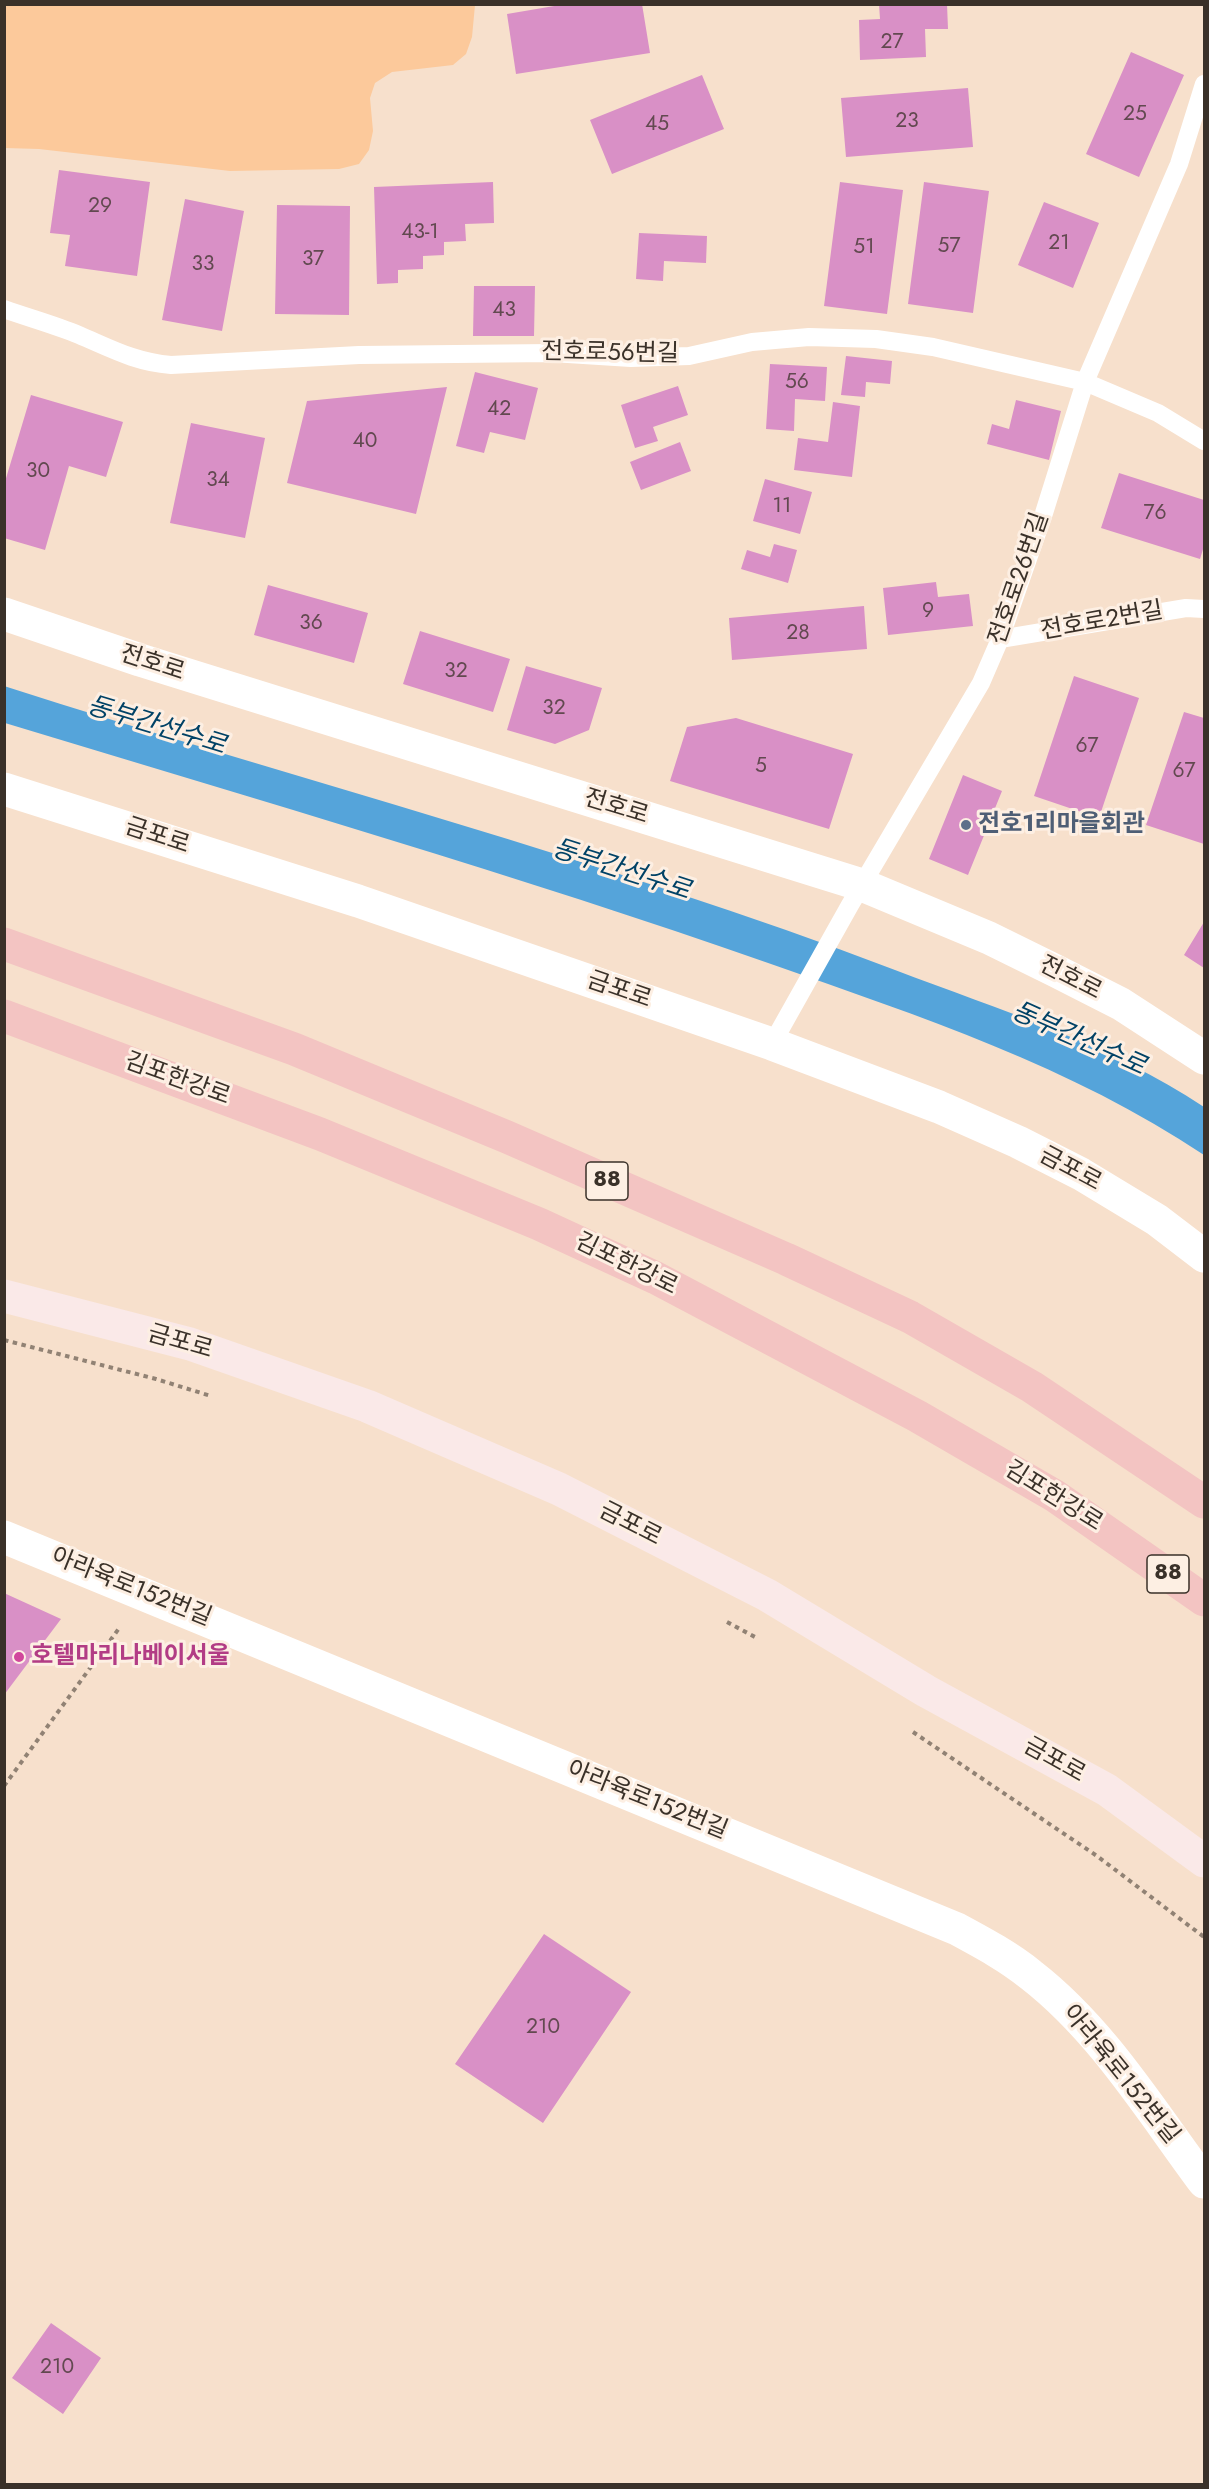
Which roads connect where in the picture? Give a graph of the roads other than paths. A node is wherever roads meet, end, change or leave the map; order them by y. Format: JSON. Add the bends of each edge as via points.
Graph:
{"nodes":[{"id":1,"x":1204,"y":84,"type":"edge"},
{"id":2,"x":4,"y":309,"type":"edge"},
{"id":3,"x":1085,"y":382,"type":"junction"},
{"id":4,"x":1204,"y":441,"type":"edge"},
{"id":5,"x":1204,"y":609,"type":"edge"},
{"id":6,"x":4,"y":614,"type":"edge"},
{"id":7,"x":1000,"y":639,"type":"junction"},
{"id":8,"x":4,"y":789,"type":"edge"},
{"id":9,"x":856,"y":895,"type":"junction"},
{"id":10,"x":4,"y":944,"type":"edge"},
{"id":11,"x":4,"y":1016,"type":"edge"},
{"id":12,"x":772,"y":1044,"type":"junction"},
{"id":13,"x":1204,"y":1058,"type":"edge"},
{"id":14,"x":1204,"y":1256,"type":"edge"},
{"id":15,"x":4,"y":1296,"type":"edge"},
{"id":16,"x":1192,"y":1493,"type":"edge"},
{"id":17,"x":4,"y":1537,"type":"edge"},
{"id":18,"x":1204,"y":1600,"type":"edge"},
{"id":19,"x":1204,"y":1861,"type":"edge"},
{"id":20,"x":1204,"y":2182,"type":"edge"}],
"edges":[{"from":1,"to":3,"type":"lane","name":"전호로26번길","via":[[1174,175]]},
{"from":2,"to":3,"type":"lane","name":"전호로56번길","via":[[117,353],[146,362],[171,364],[359,354],[689,356],[752,342],[809,337],[876,339],[933,347]]},
{"from":3,"to":4,"type":"lane","name":"전호로56번길","via":[[1158,413]]},
{"from":3,"to":7,"type":"lane","name":"전호로26번길"},
{"from":5,"to":7,"type":"lane","name":"전호로2번길","via":[[1186,608]]},
{"from":6,"to":9,"type":"street","name":"전호로"},
{"from":7,"to":9,"type":"lane","name":"전호로26번길","via":[[964,714]]},
{"from":8,"to":12,"type":"street","name":"금포로","via":[[358,901]]},
{"from":9,"to":12,"type":"lane","name":"전호로26번길"},
{"from":9,"to":13,"type":"street","name":"전호로","via":[[989,939],[1121,1004]]},
{"from":10,"to":16,"type":"highway","number":"88","via":[[294,1049],[786,1259],[910,1317],[1032,1387]]},
{"from":11,"to":18,"type":"highway","name":"김포한강로","number":"88","via":[[320,1134],[539,1224],[656,1278],[918,1416],[1055,1496]]},
{"from":12,"to":14,"type":"street","name":"금포로","via":[[939,1107],[1018,1142],[1081,1174],[1156,1220]]},
{"from":15,"to":19,"type":"main road","name":"금포로","via":[[190,1344],[367,1406],[559,1488],[767,1595],[926,1691],[1107,1790]]},
{"from":17,"to":20,"type":"street","name":"아라육로152번길","via":[[957,1929],[1031,1974],[1084,2024]]}]}
